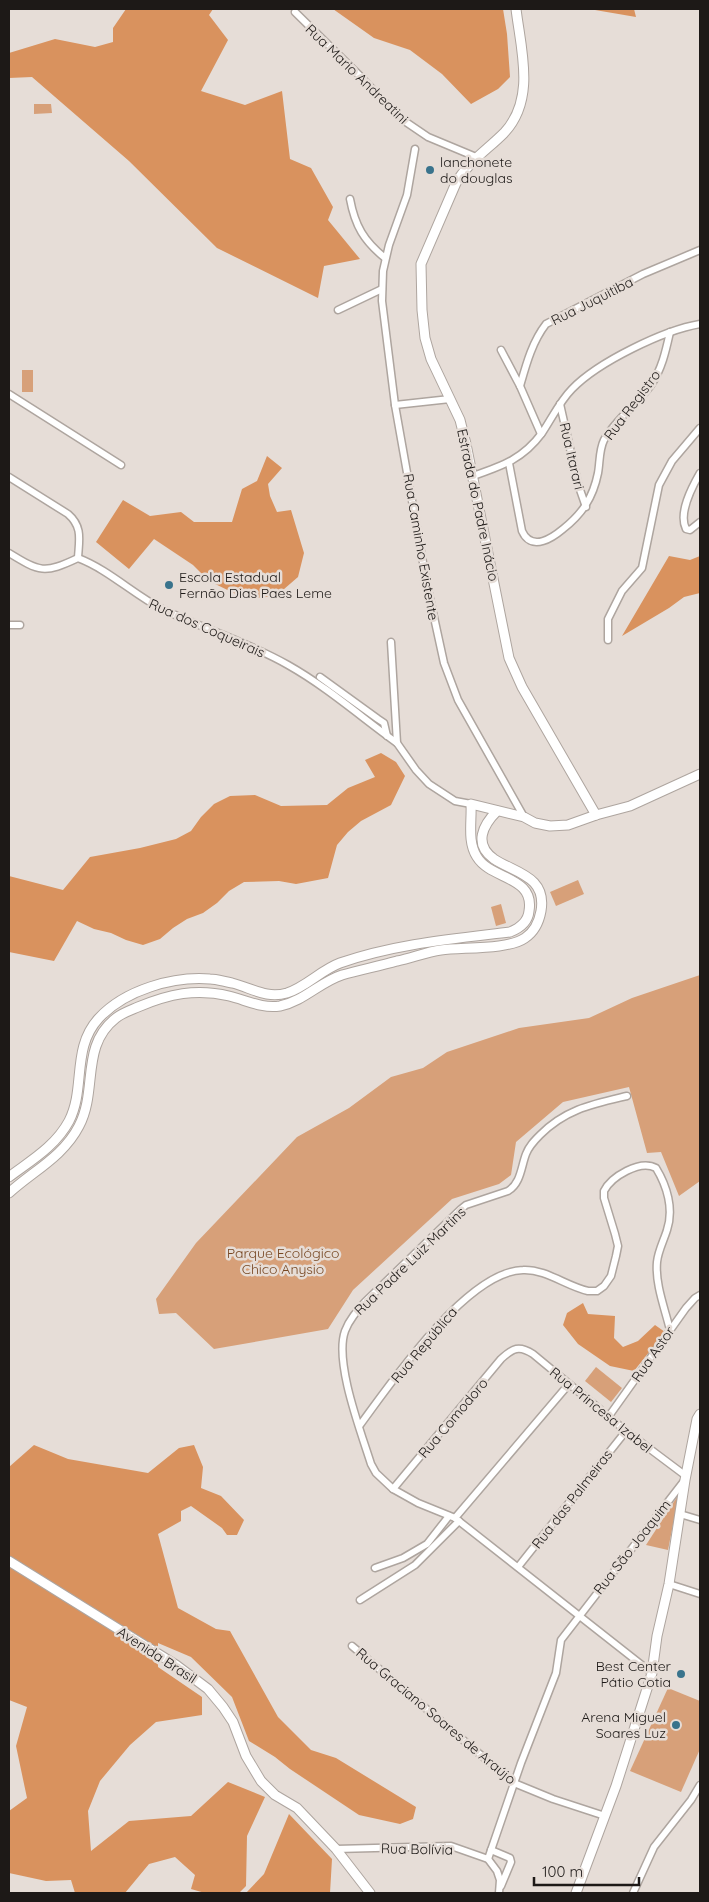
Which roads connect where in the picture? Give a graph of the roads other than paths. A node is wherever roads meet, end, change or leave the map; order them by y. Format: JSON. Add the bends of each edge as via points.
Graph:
{"nodes":[{"id":1,"x":516,"y":9,"type":"edge"},
{"id":2,"x":295,"y":12,"type":"dead end"},
{"id":3,"x":415,"y":149,"type":"dead end"},
{"id":4,"x":476,"y":157,"type":"junction"},
{"id":5,"x":350,"y":199,"type":"dead end"},
{"id":6,"x":700,"y":250,"type":"edge"},
{"id":7,"x":385,"y":258,"type":"junction"},
{"id":8,"x":382,"y":289,"type":"junction"},
{"id":9,"x":338,"y":310,"type":"dead end"},
{"id":10,"x":700,"y":324,"type":"edge"},
{"id":11,"x":670,"y":332,"type":"junction"},
{"id":12,"x":502,"y":350,"type":"dead end"},
{"id":13,"x":520,"y":386,"type":"junction"},
{"id":14,"x":9,"y":394,"type":"edge"},
{"id":15,"x":450,"y":399,"type":"junction"},
{"id":16,"x":560,"y":404,"type":"junction"},
{"id":17,"x":395,"y":405,"type":"junction"},
{"id":18,"x":700,"y":428,"type":"edge"},
{"id":19,"x":541,"y":434,"type":"junction"},
{"id":20,"x":509,"y":463,"type":"junction"},
{"id":21,"x":121,"y":465,"type":"dead end"},
{"id":22,"x":700,"y":473,"type":"edge"},
{"id":23,"x":473,"y":476,"type":"junction"},
{"id":24,"x":9,"y":477,"type":"edge"},
{"id":25,"x":586,"y":507,"type":"junction"},
{"id":26,"x":700,"y":522,"type":"edge"},
{"id":27,"x":11,"y":556,"type":"edge"},
{"id":28,"x":78,"y":558,"type":"junction"},
{"id":29,"x":9,"y":625,"type":"edge"},
{"id":30,"x":20,"y":626,"type":"dead end"},
{"id":31,"x":608,"y":640,"type":"dead end"},
{"id":32,"x":391,"y":642,"type":"dead end"},
{"id":33,"x":320,"y":677,"type":"dead end"},
{"id":34,"x":387,"y":736,"type":"junction"},
{"id":35,"x":397,"y":743,"type":"junction"},
{"id":36,"x":700,"y":774,"type":"edge"},
{"id":37,"x":471,"y":804,"type":"junction"},
{"id":38,"x":497,"y":811,"type":"junction"},
{"id":39,"x":596,"y":815,"type":"junction"},
{"id":40,"x":472,"y":817,"type":"junction"},
{"id":41,"x":524,"y":818,"type":"junction"},
{"id":42,"x":487,"y":821,"type":"junction"},
{"id":43,"x":540,"y":893,"type":"junction"},
{"id":44,"x":529,"y":897,"type":"junction"},
{"id":45,"x":354,"y":960,"type":"junction"},
{"id":46,"x":358,"y":971,"type":"junction"},
{"id":47,"x":110,"y":1008,"type":"junction"},
{"id":48,"x":117,"y":1017,"type":"junction"},
{"id":49,"x":627,"y":1096,"type":"dead end"},
{"id":50,"x":69,"y":1121,"type":"junction"},
{"id":51,"x":79,"y":1126,"type":"junction"},
{"id":52,"x":9,"y":1178,"type":"edge"},
{"id":53,"x":9,"y":1193,"type":"edge"},
{"id":54,"x":700,"y":1295,"type":"edge"},
{"id":55,"x":670,"y":1330,"type":"junction"},
{"id":56,"x":515,"y":1349,"type":"joint"},
{"id":57,"x":569,"y":1384,"type":"junction"},
{"id":58,"x":609,"y":1416,"type":"junction"},
{"id":59,"x":699,"y":1417,"type":"edge"},
{"id":60,"x":360,"y":1425,"type":"junction"},
{"id":61,"x":626,"y":1432,"type":"junction"},
{"id":62,"x":685,"y":1478,"type":"junction"},
{"id":63,"x":393,"y":1489,"type":"junction"},
{"id":64,"x":680,"y":1514,"type":"junction"},
{"id":65,"x":454,"y":1518,"type":"junction"},
{"id":66,"x":700,"y":1520,"type":"edge"},
{"id":67,"x":9,"y":1561,"type":"edge"},
{"id":68,"x":518,"y":1567,"type":"junction"},
{"id":69,"x":375,"y":1568,"type":"dead end"},
{"id":70,"x":669,"y":1584,"type":"junction"},
{"id":71,"x":700,"y":1594,"type":"edge"},
{"id":72,"x":360,"y":1600,"type":"dead end"},
{"id":73,"x":579,"y":1614,"type":"junction"},
{"id":74,"x":352,"y":1646,"type":"dead end"},
{"id":75,"x":652,"y":1673,"type":"junction"},
{"id":76,"x":514,"y":1783,"type":"junction"},
{"id":77,"x":700,"y":1785,"type":"edge"},
{"id":78,"x":605,"y":1816,"type":"junction"},
{"id":79,"x":336,"y":1849,"type":"junction"},
{"id":80,"x":491,"y":1850,"type":"junction"},
{"id":81,"x":488,"y":1859,"type":"junction"},
{"id":82,"x":500,"y":1891,"type":"edge"},
{"id":83,"x":370,"y":1893,"type":"edge"},
{"id":84,"x":576,"y":1893,"type":"edge"},
{"id":85,"x":633,"y":1893,"type":"edge"}],
"edges":[{"from":1,"to":4,"type":"street","name":"Estrada do Padre Inácio","via":[[524,78],[523,97],[514,121]]},
{"from":2,"to":4,"type":"street","name":"Rua Mario Andreatini","via":[[400,118],[428,137]]},
{"from":3,"to":7,"type":"street","name":"Rua Caminho Existente","via":[[407,195]]},
{"from":4,"to":15,"type":"street","name":"Estrada do Padre Inácio","via":[[456,183],[421,264],[425,338]]},
{"from":5,"to":7,"type":"street","via":[[357,226]]},
{"from":6,"to":13,"type":"street","name":"Rua Juquitiba","via":[[643,274],[546,324],[532,348]]},
{"from":7,"to":8,"type":"street","name":"Rua Caminho Existente"},
{"from":8,"to":9,"type":"street"},
{"from":8,"to":17,"type":"street","name":"Rua Caminho Existente"},
{"from":10,"to":11,"type":"street"},
{"from":11,"to":16,"type":"street","via":[[601,366],[577,384]]},
{"from":11,"to":25,"type":"street","name":"Rua Registro","via":[[659,371],[603,443],[594,490]]},
{"from":12,"to":13,"type":"street"},
{"from":13,"to":19,"type":"street"},
{"from":14,"to":21,"type":"street"},
{"from":15,"to":17,"type":"street"},
{"from":15,"to":23,"type":"street","name":"Estrada do Padre Inácio","via":[[460,420]]},
{"from":16,"to":19,"type":"street"},
{"from":16,"to":25,"type":"street","name":"Rua Itarari"},
{"from":17,"to":41,"type":"street","name":"Rua Caminho Existente","via":[[444,663],[458,700]]},
{"from":18,"to":31,"type":"street","via":[[672,460],[659,485],[642,568],[622,591],[611,612]]},
{"from":19,"to":20,"type":"street","via":[[523,454]]},
{"from":20,"to":23,"type":"street"},
{"from":20,"to":25,"type":"street","name":"Rua Registro","via":[[526,538],[534,542],[555,536]]},
{"from":22,"to":26,"type":"street","via":[[686,502],[683,518],[684,526],[690,530]]},
{"from":23,"to":39,"type":"street","name":"Estrada do Padre Inácio","via":[[509,658],[522,687]]},
{"from":24,"to":28,"type":"street","via":[[75,520],[80,532]]},
{"from":27,"to":28,"type":"street","via":[[31,567],[45,570],[58,568]]},
{"from":28,"to":34,"type":"street","name":"Rua dos Coqueirais","via":[[105,571],[164,610],[289,665]]},
{"from":29,"to":30,"type":"street"},
{"from":32,"to":35,"type":"street"},
{"from":33,"to":34,"type":"street","via":[[384,723]]},
{"from":34,"to":35,"type":"street","name":"Rua dos Coqueirais"},
{"from":35,"to":37,"type":"street","via":[[429,784],[455,801]]},
{"from":36,"to":39,"type":"street","via":[[630,806]]},
{"from":37,"to":38,"type":"street"},
{"from":37,"to":40,"type":"street"},
{"from":38,"to":41,"type":"street"},
{"from":38,"to":42,"type":"street"},
{"from":39,"to":41,"type":"street","via":[[568,825],[550,826]]},
{"from":40,"to":42,"type":"street"},
{"from":40,"to":44,"type":"street","via":[[471,838],[477,858],[493,872],[518,883]]},
{"from":42,"to":43,"type":"street","via":[[483,838],[487,852],[525,873]]},
{"from":43,"to":44,"type":"street"},
{"from":43,"to":46,"type":"street","via":[[540,918],[525,938],[513,944],[440,950]]},
{"from":44,"to":45,"type":"street","via":[[529,915],[518,929],[510,932],[422,942]]},
{"from":45,"to":46,"type":"street"},
{"from":45,"to":47,"type":"street","via":[[338,964],[288,992],[267,995],[211,978],[191,979],[168,982]]},
{"from":46,"to":48,"type":"street","via":[[339,976],[280,1006],[266,1006],[208,991],[190,992],[168,996]]},
{"from":47,"to":48,"type":"street"},
{"from":47,"to":50,"type":"street","via":[[94,1025],[80,1054],[78,1084]]},
{"from":48,"to":51,"type":"street","via":[[98,1040],[92,1056],[86,1108]]},
{"from":49,"to":60,"type":"street","name":"Rua Padre Luiz Martins","via":[[572,1111],[548,1127],[532,1143],[513,1188],[461,1209],[352,1318],[345,1330],[342,1356]]},
{"from":50,"to":51,"type":"street"},
{"from":50,"to":52,"type":"street","via":[[43,1152]]},
{"from":51,"to":53,"type":"street","via":[[51,1161]]},
{"from":54,"to":55,"type":"street","name":"Rua Astor"},
{"from":55,"to":58,"type":"street","name":"Rua Astor"},
{"from":55,"to":60,"type":"street","name":"Rua República","via":[[657,1262],[671,1216],[665,1185],[652,1166],[629,1170],[617,1176],[604,1191],[618,1246],[611,1276],[604,1286],[597,1290],[578,1289],[538,1271],[503,1274],[452,1310]]},
{"from":56,"to":57,"type":"street","name":"Rua Princesa Izabel","via":[[525,1349],[533,1354]]},
{"from":56,"to":63,"type":"street","name":"Rua Comodoro","via":[[501,1359]]},
{"from":57,"to":58,"type":"street","name":"Rua Princesa Izabel"},
{"from":57,"to":65,"type":"street"},
{"from":58,"to":61,"type":"street","name":"Rua Princesa Izabel"},
{"from":59,"to":62,"type":"street"},
{"from":60,"to":63,"type":"street","name":"Rua Padre Luiz Martins","via":[[371,1464]]},
{"from":61,"to":62,"type":"street","name":"Rua Princesa Izabel"},
{"from":61,"to":68,"type":"street","name":"Rua das Palmeiras"},
{"from":62,"to":64,"type":"street"},
{"from":62,"to":73,"type":"street","name":"Rua São Joaquim"},
{"from":63,"to":65,"type":"street","name":"Rua Padre Luiz Martins"},
{"from":64,"to":66,"type":"street"},
{"from":64,"to":70,"type":"street"},
{"from":65,"to":68,"type":"street","name":"Rua Padre Luiz Martins"},
{"from":65,"to":69,"type":"street","via":[[427,1544],[403,1558]]},
{"from":65,"to":72,"type":"street","via":[[415,1565]]},
{"from":67,"to":79,"type":"street","name":"Avenida Brasil","via":[[176,1665],[208,1689],[233,1722],[246,1756],[261,1781],[275,1795],[297,1808]]},
{"from":68,"to":73,"type":"street","name":"Rua Padre Luiz Martins"},
{"from":70,"to":71,"type":"street"},
{"from":70,"to":75,"type":"street"},
{"from":73,"to":75,"type":"street","name":"Rua Padre Luiz Martins"},
{"from":73,"to":76,"type":"street","name":"Rua São Joaquim","via":[[560,1640],[556,1673]]},
{"from":74,"to":76,"type":"street","name":"Rua Graciano Soares de Araújo"},
{"from":75,"to":78,"type":"street"},
{"from":76,"to":78,"type":"street","name":"Rua Graciano Soares de Araújo"},
{"from":76,"to":80,"type":"street","name":"Rua São Joaquim"},
{"from":77,"to":85,"type":"street","via":[[654,1847]]},
{"from":78,"to":84,"type":"street"},
{"from":79,"to":81,"type":"street","name":"Rua Bolívia","via":[[451,1846]]},
{"from":79,"to":83,"type":"street","name":"Avenida Brasil"},
{"from":80,"to":81,"type":"street","name":"Rua São Joaquim"},
{"from":80,"to":82,"type":"street","via":[[512,1862]]},
{"from":81,"to":82,"type":"street","via":[[497,1871]]}]}
